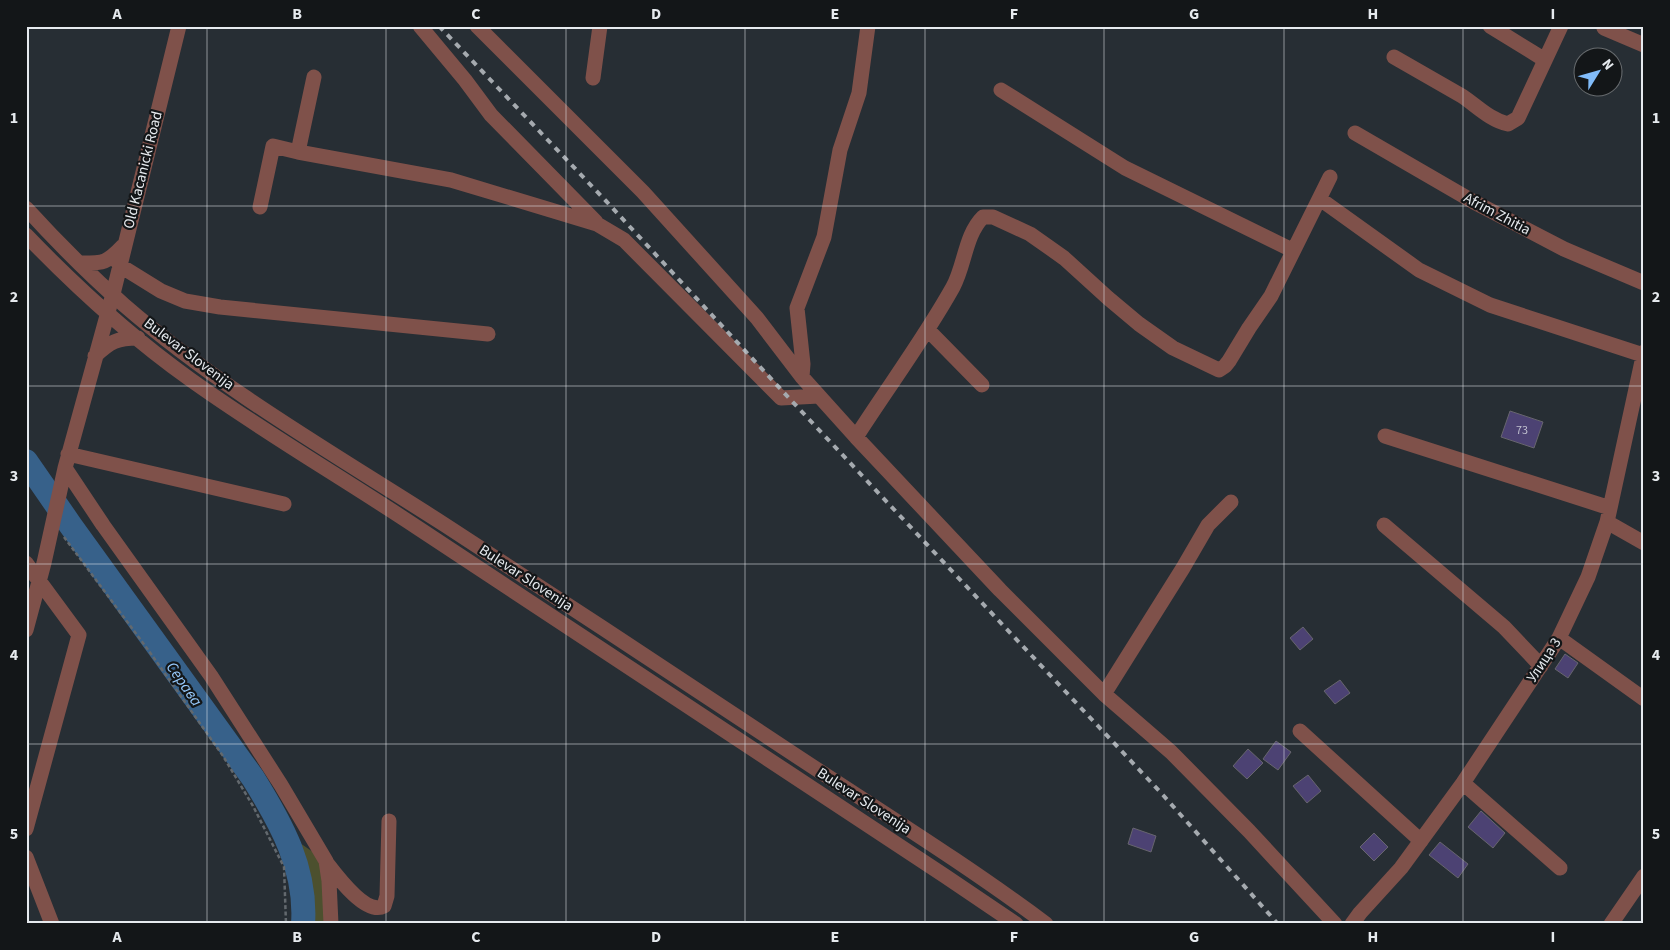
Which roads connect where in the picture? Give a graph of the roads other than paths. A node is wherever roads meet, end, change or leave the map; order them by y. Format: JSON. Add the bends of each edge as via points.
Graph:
{"nodes":[{"id":1,"x":179,"y":26,"type":"edge"},
{"id":2,"x":420,"y":26,"type":"edge"},
{"id":3,"x":477,"y":26,"type":"edge"},
{"id":4,"x":600,"y":26,"type":"edge"},
{"id":5,"x":868,"y":26,"type":"edge"},
{"id":6,"x":1490,"y":26,"type":"edge"},
{"id":7,"x":1561,"y":26,"type":"edge"},
{"id":8,"x":1604,"y":28,"type":"dead end"},
{"id":9,"x":1644,"y":45,"type":"edge"},
{"id":10,"x":1394,"y":57,"type":"dead end"},
{"id":11,"x":1545,"y":60,"type":"junction"},
{"id":12,"x":314,"y":77,"type":"dead end"},
{"id":13,"x":593,"y":78,"type":"dead end"},
{"id":14,"x":1001,"y":90,"type":"dead end"},
{"id":15,"x":1356,"y":133,"type":"dead end"},
{"id":16,"x":298,"y":152,"type":"junction"},
{"id":17,"x":1330,"y":177,"type":"dead end"},
{"id":18,"x":1320,"y":199,"type":"junction"},
{"id":19,"x":260,"y":207,"type":"dead end"},
{"id":20,"x":26,"y":208,"type":"edge"},
{"id":21,"x":597,"y":224,"type":"junction"},
{"id":22,"x":26,"y":235,"type":"edge"},
{"id":23,"x":124,"y":245,"type":"junction"},
{"id":24,"x":1292,"y":250,"type":"junction"},
{"id":25,"x":79,"y":263,"type":"junction"},
{"id":26,"x":119,"y":265,"type":"junction"},
{"id":27,"x":1644,"y":283,"type":"edge"},
{"id":28,"x":112,"y":294,"type":"junction"},
{"id":29,"x":107,"y":313,"type":"junction"},
{"id":30,"x":928,"y":330,"type":"junction"},
{"id":31,"x":488,"y":334,"type":"dead end"},
{"id":32,"x":138,"y":338,"type":"junction"},
{"id":33,"x":95,"y":356,"type":"junction"},
{"id":34,"x":1643,"y":361,"type":"edge"},
{"id":35,"x":802,"y":377,"type":"junction"},
{"id":36,"x":982,"y":385,"type":"dead end"},
{"id":37,"x":819,"y":396,"type":"junction"},
{"id":38,"x":1386,"y":436,"type":"dead end"},
{"id":39,"x":856,"y":437,"type":"junction"},
{"id":40,"x":67,"y":461,"type":"junction"},
{"id":41,"x":1231,"y":502,"type":"dead end"},
{"id":42,"x":284,"y":504,"type":"dead end"},
{"id":43,"x":1608,"y":515,"type":"junction"},
{"id":44,"x":1384,"y":525,"type":"dead end"},
{"id":45,"x":1644,"y":543,"type":"edge"},
{"id":46,"x":26,"y":563,"type":"edge"},
{"id":47,"x":39,"y":579,"type":"junction"},
{"id":48,"x":26,"y":630,"type":"edge"},
{"id":49,"x":1560,"y":638,"type":"junction"},
{"id":50,"x":1541,"y":666,"type":"junction"},
{"id":51,"x":1104,"y":694,"type":"junction"},
{"id":52,"x":1644,"y":699,"type":"edge"},
{"id":53,"x":1300,"y":732,"type":"dead end"},
{"id":54,"x":1463,"y":783,"type":"junction"},
{"id":55,"x":389,"y":821,"type":"dead end"},
{"id":56,"x":26,"y":829,"type":"edge"},
{"id":57,"x":1421,"y":841,"type":"junction"},
{"id":58,"x":26,"y":857,"type":"edge"},
{"id":59,"x":326,"y":861,"type":"junction"},
{"id":60,"x":1560,"y":868,"type":"dead end"},
{"id":61,"x":1644,"y":876,"type":"edge"},
{"id":62,"x":52,"y":924,"type":"edge"},
{"id":63,"x":331,"y":924,"type":"edge"},
{"id":64,"x":1016,"y":924,"type":"edge"},
{"id":65,"x":1046,"y":924,"type":"edge"},
{"id":66,"x":1335,"y":924,"type":"edge"},
{"id":67,"x":1352,"y":924,"type":"edge"},
{"id":68,"x":1611,"y":924,"type":"edge"}],
"edges":[{"from":1,"to":23,"type":"street","name":"Old Kacanicki Road"},
{"from":2,"to":21,"type":"street","via":[[491,115]]},
{"from":3,"to":35,"type":"street","via":[[642,192],[757,318]]},
{"from":4,"to":13,"type":"street"},
{"from":5,"to":35,"type":"street","via":[[859,93],[840,150],[824,237],[797,308]]},
{"from":6,"to":11,"type":"street"},
{"from":7,"to":11,"type":"street"},
{"from":8,"to":9,"type":"street"},
{"from":10,"to":11,"type":"street","via":[[1501,123],[1508,124],[1518,118]]},
{"from":12,"to":16,"type":"street"},
{"from":14,"to":24,"type":"street","via":[[1125,168]]},
{"from":15,"to":27,"type":"street","name":"Afrim Zhitia","via":[[1474,202],[1556,245]]},
{"from":16,"to":19,"type":"street","via":[[273,146]]},
{"from":16,"to":21,"type":"street","via":[[452,180]]},
{"from":17,"to":18,"type":"street"},
{"from":18,"to":24,"type":"street"},
{"from":18,"to":34,"type":"street","via":[[1419,270],[1490,305]]},
{"from":20,"to":25,"type":"street","name":"Bulevar Slovenija"},
{"from":21,"to":37,"type":"street","via":[[624,240],[781,398]]},
{"from":22,"to":29,"type":"street","name":"Bulevar Slovenija"},
{"from":23,"to":25,"type":"street","via":[[102,264]]},
{"from":23,"to":26,"type":"street","name":"Old Kacanicki Road"},
{"from":24,"to":30,"type":"street","via":[[1265,306],[1229,361],[1219,370],[1173,348],[1139,324],[1064,258],[1030,234],[994,217],[983,218],[975,225],[954,284]]},
{"from":25,"to":28,"type":"street","name":"Bulevar Slovenija"},
{"from":26,"to":28,"type":"street","name":"Old Kacanicki Road"},
{"from":26,"to":31,"type":"street","via":[[161,291],[185,301]]},
{"from":28,"to":29,"type":"street","name":"Old Kacanicki Road"},
{"from":28,"to":65,"type":"street","name":"Bulevar Slovenija","via":[[212,373],[273,415],[498,559]]},
{"from":29,"to":32,"type":"street","name":"Bulevar Slovenija"},
{"from":29,"to":33,"type":"street","name":"Old Kacanicki Road"},
{"from":30,"to":36,"type":"street"},
{"from":30,"to":39,"type":"street"},
{"from":32,"to":33,"type":"street","via":[[116,340]]},
{"from":32,"to":64,"type":"street","name":"Bulevar Slovenija","via":[[189,379],[255,424],[420,529]]},
{"from":33,"to":40,"type":"street","name":"Old Kacanicki Road"},
{"from":34,"to":43,"type":"street","name":"Улица 3"},
{"from":35,"to":37,"type":"street"},
{"from":37,"to":39,"type":"street"},
{"from":38,"to":43,"type":"street"},
{"from":39,"to":51,"type":"street"},
{"from":40,"to":42,"type":"street"},
{"from":40,"to":47,"type":"street","name":"Old Kacanicki Road"},
{"from":40,"to":59,"type":"street","via":[[103,525],[211,676]]},
{"from":41,"to":51,"type":"street","via":[[1208,525]]},
{"from":43,"to":45,"type":"street"},
{"from":43,"to":49,"type":"street","name":"Улица 3","via":[[1588,578]]},
{"from":44,"to":50,"type":"street","via":[[1504,627]]},
{"from":46,"to":47,"type":"street"},
{"from":47,"to":48,"type":"street","name":"Old Kacanicki Road"},
{"from":47,"to":56,"type":"street","via":[[79,635]]},
{"from":49,"to":50,"type":"street","name":"Улица 3"},
{"from":49,"to":52,"type":"street"},
{"from":50,"to":54,"type":"street","name":"Улица 3"},
{"from":51,"to":66,"type":"street","via":[[1171,752],[1249,830]]},
{"from":53,"to":57,"type":"street"},
{"from":54,"to":57,"type":"street","name":"Улица 3"},
{"from":54,"to":60,"type":"street"},
{"from":55,"to":59,"type":"street","via":[[388,886],[381,908],[361,900]]},
{"from":57,"to":67,"type":"street","name":"Улица 3"},
{"from":58,"to":62,"type":"street"},
{"from":59,"to":63,"type":"street"},
{"from":61,"to":68,"type":"street"}]}
